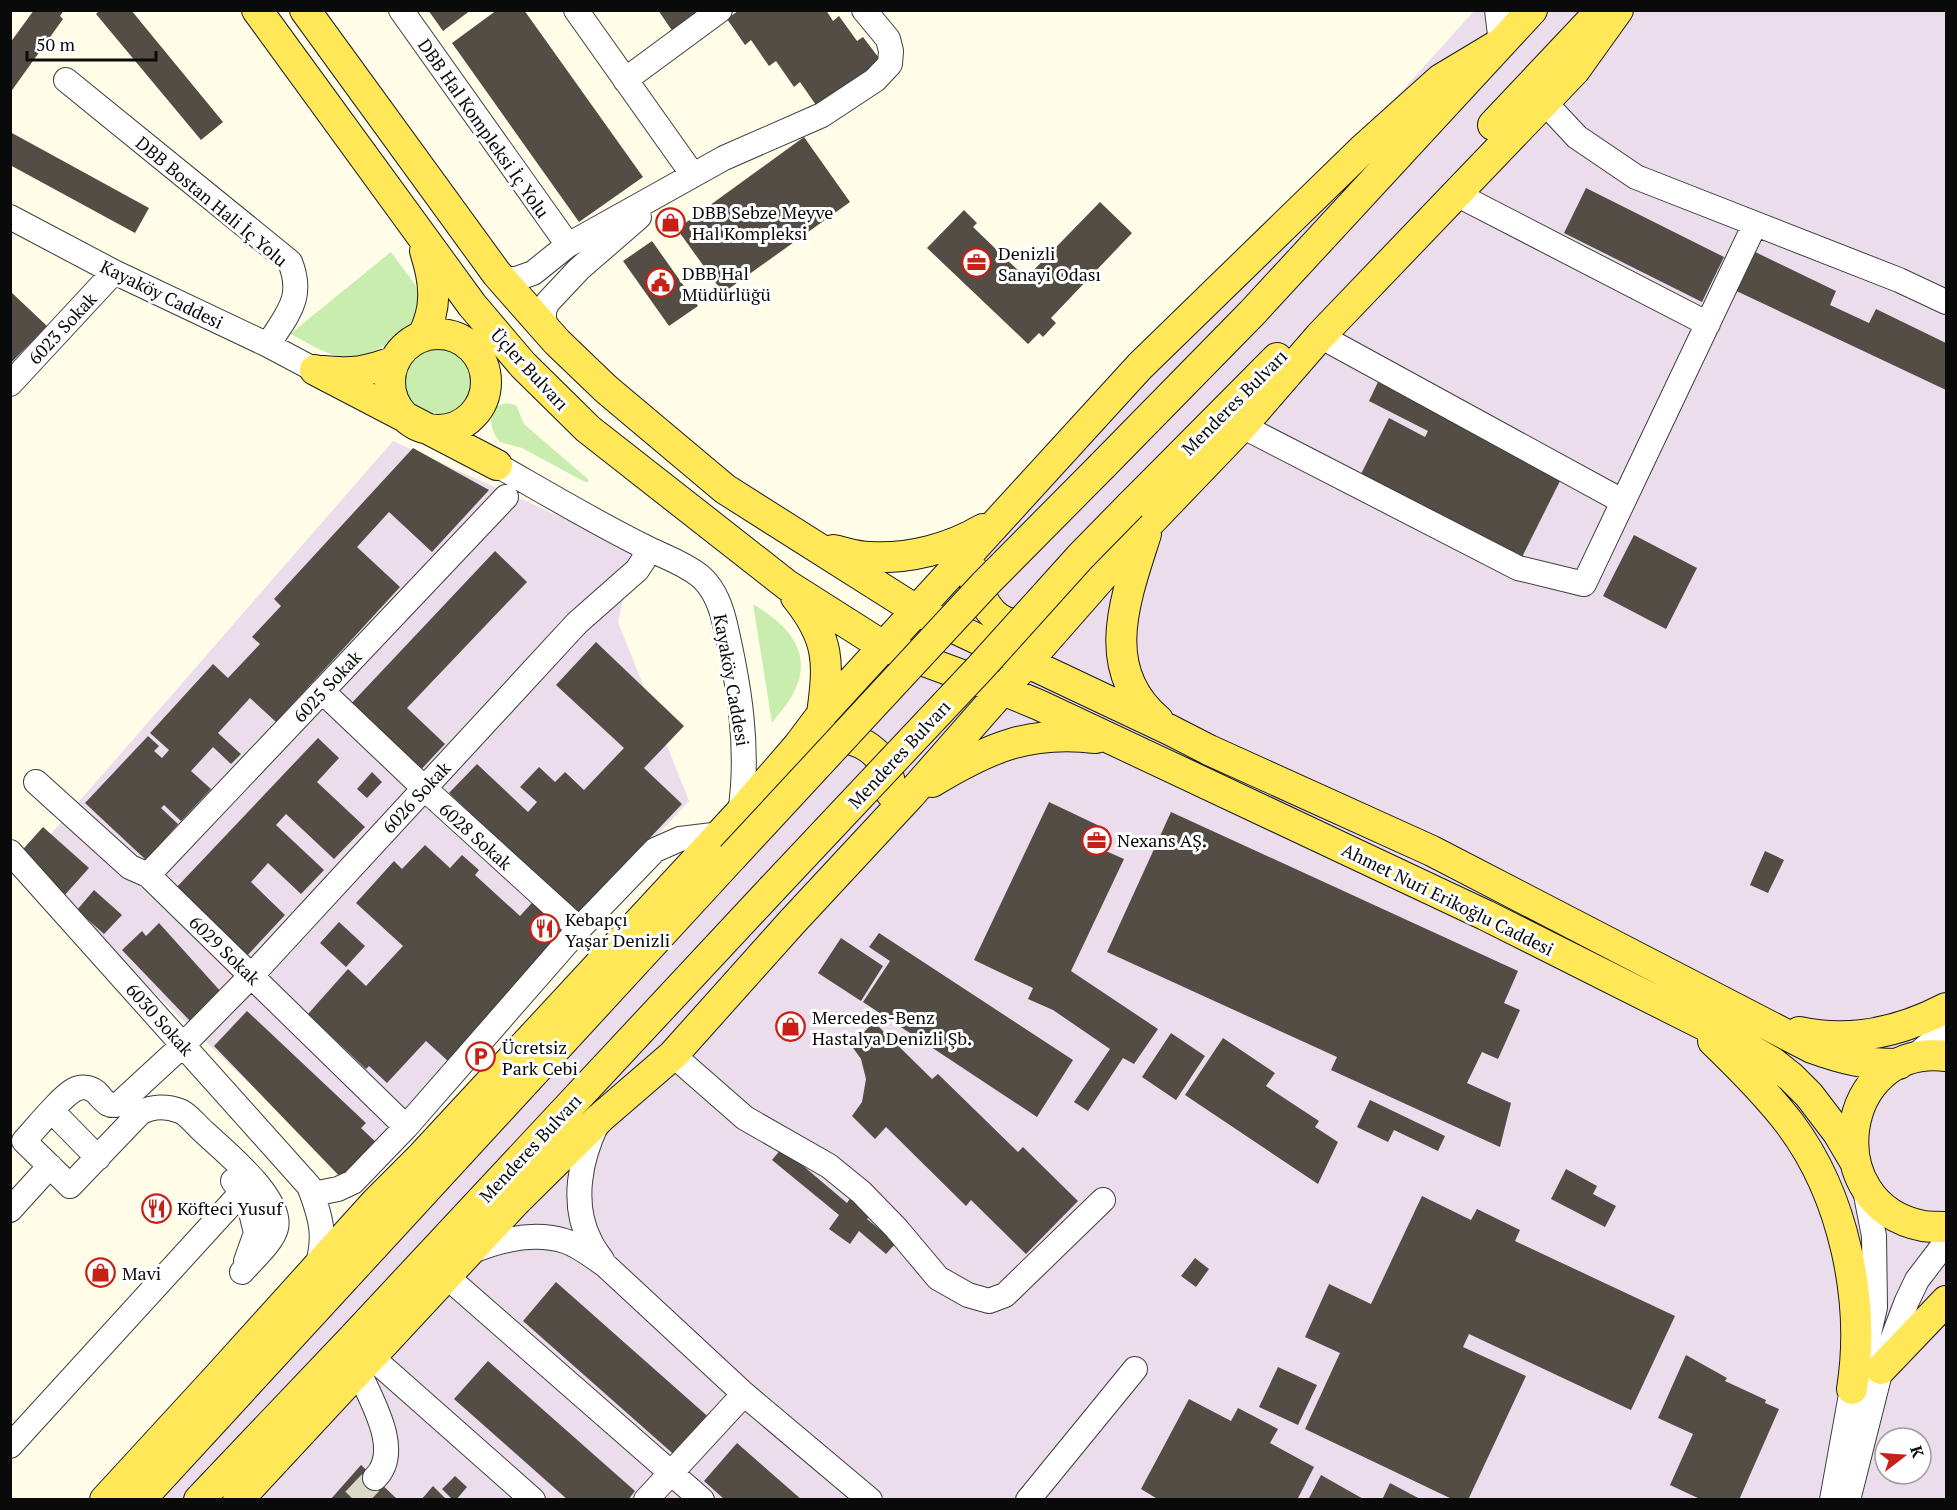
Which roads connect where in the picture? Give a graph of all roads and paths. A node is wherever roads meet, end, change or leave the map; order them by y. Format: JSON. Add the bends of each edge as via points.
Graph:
{"nodes":[{"id":1,"x":257,"y":10,"type":"edge"},
{"id":2,"x":305,"y":10,"type":"edge"},
{"id":3,"x":400,"y":10,"type":"edge"},
{"id":4,"x":576,"y":10,"type":"edge"},
{"id":5,"x":720,"y":10,"type":"edge"},
{"id":6,"x":864,"y":10,"type":"edge"},
{"id":7,"x":1497,"y":10,"type":"edge"},
{"id":8,"x":1532,"y":10,"type":"edge"},
{"id":9,"x":1601,"y":10,"type":"edge"},
{"id":10,"x":1618,"y":10,"type":"edge"},
{"id":11,"x":1501,"y":43,"type":"junction"},
{"id":12,"x":66,"y":80,"type":"dead end"},
{"id":13,"x":625,"y":80,"type":"junction"},
{"id":14,"x":1537,"y":94,"type":"junction"},
{"id":15,"x":693,"y":176,"type":"junction"},
{"id":16,"x":1456,"y":194,"type":"junction"},
{"id":17,"x":654,"y":198,"type":"junction"},
{"id":18,"x":10,"y":217,"type":"edge"},
{"id":19,"x":1755,"y":224,"type":"junction"},
{"id":20,"x":420,"y":237,"type":"junction"},
{"id":21,"x":568,"y":245,"type":"junction"},
{"id":22,"x":114,"y":272,"type":"junction"},
{"id":23,"x":497,"y":274,"type":"junction"},
{"id":24,"x":1947,"y":302,"type":"edge"},
{"id":25,"x":1708,"y":324,"type":"junction"},
{"id":26,"x":546,"y":329,"type":"junction"},
{"id":27,"x":1320,"y":336,"type":"junction"},
{"id":28,"x":422,"y":337,"type":"junction"},
{"id":29,"x":268,"y":345,"type":"junction"},
{"id":30,"x":395,"y":361,"type":"junction"},
{"id":31,"x":315,"y":370,"type":"junction"},
{"id":32,"x":10,"y":384,"type":"edge"},
{"id":33,"x":550,"y":393,"type":"junction"},
{"id":34,"x":478,"y":409,"type":"junction"},
{"id":35,"x":413,"y":422,"type":"junction"},
{"id":36,"x":1242,"y":426,"type":"junction"},
{"id":37,"x":499,"y":460,"type":"junction"},
{"id":38,"x":506,"y":497,"type":"dead end"},
{"id":39,"x":1622,"y":501,"type":"junction"},
{"id":40,"x":1140,"y":514,"type":"junction"},
{"id":41,"x":996,"y":522,"type":"junction"},
{"id":42,"x":813,"y":546,"type":"junction"},
{"id":43,"x":647,"y":549,"type":"junction"},
{"id":44,"x":787,"y":585,"type":"junction"},
{"id":45,"x":916,"y":610,"type":"junction"},
{"id":46,"x":1073,"y":612,"type":"junction"},
{"id":47,"x":883,"y":646,"type":"junction"},
{"id":48,"x":1027,"y":664,"type":"junction"},
{"id":49,"x":1003,"y":690,"type":"junction"},
{"id":50,"x":322,"y":691,"type":"junction"},
{"id":51,"x":822,"y":714,"type":"junction"},
{"id":52,"x":1170,"y":730,"type":"junction"},
{"id":53,"x":1110,"y":740,"type":"junction"},
{"id":54,"x":798,"y":746,"type":"junction"},
{"id":55,"x":36,"y":782,"type":"dead end"},
{"id":56,"x":424,"y":788,"type":"junction"},
{"id":57,"x":912,"y":794,"type":"junction"},
{"id":58,"x":882,"y":825,"type":"junction"},
{"id":59,"x":731,"y":835,"type":"junction"},
{"id":60,"x":10,"y":852,"type":"edge"},
{"id":61,"x":148,"y":875,"type":"junction"},
{"id":62,"x":579,"y":929,"type":"junction"},
{"id":63,"x":252,"y":975,"type":"junction"},
{"id":64,"x":1947,"y":1008,"type":"edge"},
{"id":65,"x":1689,"y":1018,"type":"junction"},
{"id":66,"x":1762,"y":1024,"type":"junction"},
{"id":67,"x":1947,"y":1030,"type":"edge"},
{"id":68,"x":183,"y":1046,"type":"junction"},
{"id":69,"x":673,"y":1055,"type":"junction"},
{"id":70,"x":1947,"y":1056,"type":"edge"},
{"id":71,"x":1906,"y":1061,"type":"junction"},
{"id":72,"x":160,"y":1107,"type":"junction"},
{"id":73,"x":52,"y":1111,"type":"junction"},
{"id":74,"x":600,"y":1118,"type":"junction"},
{"id":75,"x":405,"y":1127,"type":"junction"},
{"id":76,"x":17,"y":1142,"type":"edge"},
{"id":77,"x":98,"y":1158,"type":"junction"},
{"id":78,"x":50,"y":1166,"type":"junction"},
{"id":79,"x":1859,"y":1173,"type":"junction"},
{"id":80,"x":391,"y":1187,"type":"junction"},
{"id":81,"x":316,"y":1189,"type":"junction"},
{"id":82,"x":242,"y":1192,"type":"junction"},
{"id":83,"x":1103,"y":1200,"type":"dead end"},
{"id":84,"x":10,"y":1210,"type":"edge"},
{"id":85,"x":1947,"y":1227,"type":"edge"},
{"id":86,"x":1947,"y":1242,"type":"edge"},
{"id":87,"x":469,"y":1252,"type":"junction"},
{"id":88,"x":605,"y":1265,"type":"junction"},
{"id":89,"x":316,"y":1270,"type":"junction"},
{"id":90,"x":446,"y":1276,"type":"junction"},
{"id":91,"x":1947,"y":1300,"type":"edge"},
{"id":92,"x":361,"y":1355,"type":"junction"},
{"id":93,"x":1135,"y":1369,"type":"dead end"},
{"id":94,"x":1881,"y":1369,"type":"junction"},
{"id":95,"x":1851,"y":1389,"type":"junction"},
{"id":96,"x":744,"y":1394,"type":"junction"},
{"id":97,"x":218,"y":1415,"type":"junction"},
{"id":98,"x":10,"y":1446,"type":"edge"},
{"id":99,"x":138,"y":1464,"type":"junction"},
{"id":100,"x":673,"y":1473,"type":"junction"},
{"id":101,"x":375,"y":1478,"type":"tunnel mouth"},
{"id":102,"x":105,"y":1500,"type":"edge"},
{"id":103,"x":140,"y":1500,"type":"edge"},
{"id":104,"x":199,"y":1500,"type":"edge"},
{"id":105,"x":238,"y":1500,"type":"edge"},
{"id":106,"x":533,"y":1500,"type":"edge"},
{"id":107,"x":646,"y":1500,"type":"edge"},
{"id":108,"x":702,"y":1500,"type":"edge"},
{"id":109,"x":870,"y":1500,"type":"edge"},
{"id":110,"x":1028,"y":1500,"type":"edge"},
{"id":111,"x":1833,"y":1500,"type":"edge"},
{"id":112,"x":1848,"y":1500,"type":"edge"}],
"edges":[{"from":1,"to":20,"type":"main road","name":"Üçler Bulvarı"},
{"from":2,"to":23,"type":"main road"},
{"from":3,"to":21,"type":"street","name":"DBB Hal Kompleksi İç Yolu"},
{"from":4,"to":13,"type":"street"},
{"from":5,"to":13,"type":"street"},
{"from":6,"to":15,"type":"street","via":[[888,39],[891,51],[890,64],[875,80],[822,115],[724,158]]},
{"from":7,"to":11,"type":"street"},
{"from":8,"to":11,"type":"main road"},
{"from":9,"to":14,"type":"main road","name":"Menderes Bulvarı"},
{"from":10,"to":14,"type":"main road","via":[[1575,70]]},
{"from":11,"to":41,"type":"main road","via":[[1441,79],[1362,150],[1140,366]]},
{"from":11,"to":59,"type":"main road","bridge":true,"via":[[1252,313],[986,584]]},
{"from":12,"to":29,"type":"street","name":"DBB Bostan Hali İç Yolu","via":[[290,262],[295,299]]},
{"from":13,"to":15,"type":"street"},
{"from":14,"to":16,"type":"main road"},
{"from":14,"to":19,"type":"street","via":[[1577,136],[1636,177]]},
{"from":14,"to":40,"type":"main road","name":"Menderes Bulvarı","via":[[1291,344]]},
{"from":15,"to":17,"type":"street"},
{"from":16,"to":25,"type":"street"},
{"from":16,"to":27,"type":"main road"},
{"from":17,"to":21,"type":"street"},
{"from":17,"to":26,"type":"street","via":[[633,223],[579,269],[548,302],[544,308]]},
{"from":18,"to":22,"type":"street","name":"Kayaköy Caddesi"},
{"from":19,"to":24,"type":"street"},
{"from":19,"to":25,"type":"street"},
{"from":20,"to":28,"type":"main road","via":[[434,294],[433,310]]},
{"from":20,"to":33,"type":"main road","name":"Üçler Bulvarı","via":[[472,305]]},
{"from":21,"to":23,"type":"street","via":[[525,277],[508,279]]},
{"from":22,"to":29,"type":"street","name":"Kayaköy Caddesi"},
{"from":22,"to":32,"type":"street","name":"6023 Sokak"},
{"from":23,"to":26,"type":"main road"},
{"from":25,"to":39,"type":"street"},
{"from":26,"to":42,"type":"main road","via":[[606,389],[725,489]]},
{"from":27,"to":36,"type":"main road"},
{"from":27,"to":39,"type":"street"},
{"from":28,"to":30,"type":"main road","via":[[404,348]]},
{"from":28,"to":34,"type":"main road","via":[[445,334],[472,347],[482,361],[486,377],[485,394]]},
{"from":29,"to":31,"type":"street","name":"Kayaköy Caddesi"},
{"from":30,"to":31,"type":"main road","via":[[348,374]]},
{"from":30,"to":35,"type":"main road","via":[[391,390],[396,405]]},
{"from":31,"to":35,"type":"main road"},
{"from":33,"to":34,"type":"main road","via":[[504,386],[489,395]]},
{"from":33,"to":44,"type":"main road","name":"Üçler Bulvarı","via":[[588,429]]},
{"from":34,"to":35,"type":"main road","via":[[467,421],[452,428],[435,430]]},
{"from":34,"to":37,"type":"main road","via":[[476,424],[480,436]]},
{"from":35,"to":37,"type":"main road"},
{"from":36,"to":39,"type":"street","via":[[1518,568],[1584,584]]},
{"from":36,"to":40,"type":"main road"},
{"from":37,"to":43,"type":"street","name":"Kayaköy Caddesi","via":[[610,511]]},
{"from":38,"to":50,"type":"street","name":"6025 Sokak"},
{"from":40,"to":46,"type":"main road"},
{"from":40,"to":52,"type":"main road","via":[[1122,617],[1122,659],[1134,692]]},
{"from":40,"to":92,"type":"main road","name":"Menderes Bulvarı","bridge":true,"via":[[1081,556],[772,889]]},
{"from":41,"to":42,"type":"main road","via":[[966,539],[900,556],[867,557]]},
{"from":41,"to":45,"type":"main road"},
{"from":41,"to":46,"type":"main road","via":[[974,550],[972,571],[976,589],[990,614],[1012,624],[1044,623]]},
{"from":42,"to":45,"type":"main road"},
{"from":43,"to":56,"type":"street","name":"6026 Sokak","via":[[637,570],[577,623]]},
{"from":43,"to":59,"type":"street","name":"Kayaköy Caddesi","via":[[701,577],[721,608],[745,750],[745,772]]},
{"from":44,"to":47,"type":"main road","name":"Üçler Bulvarı"},
{"from":44,"to":51,"type":"main road","via":[[817,626],[824,646],[827,666]]},
{"from":45,"to":47,"type":"main road"},
{"from":45,"to":48,"type":"main road","name":"Ahmet Nuri Erikoğlu Caddesi"},
{"from":46,"to":48,"type":"main road"},
{"from":47,"to":49,"type":"main road","name":"Üçler Bulvarı"},
{"from":47,"to":51,"type":"main road"},
{"from":48,"to":49,"type":"main road"},
{"from":48,"to":52,"type":"main road","name":"Ahmet Nuri Erikoğlu Caddesi"},
{"from":49,"to":53,"type":"main road","name":"Ahmet Nuri Erikoğlu Caddesi"},
{"from":49,"to":57,"type":"main road"},
{"from":50,"to":56,"type":"street","name":"6028 Sokak"},
{"from":50,"to":61,"type":"street","name":"6025 Sokak"},
{"from":51,"to":54,"type":"main road"},
{"from":52,"to":66,"type":"main road","name":"Ahmet Nuri Erikoğlu Caddesi","via":[[1432,851]]},
{"from":53,"to":57,"type":"main road","via":[[1055,736],[1016,741],[994,748]]},
{"from":53,"to":65,"type":"main road","name":"Ahmet Nuri Erikoğlu Caddesi","via":[[1485,915]]},
{"from":54,"to":58,"type":"main road","via":[[835,737],[851,738],[868,746],[880,758],[890,780],[891,800]]},
{"from":54,"to":59,"type":"main road"},
{"from":55,"to":61,"type":"street","name":"6029 Sokak","via":[[130,867]]},
{"from":56,"to":62,"type":"street","name":"6028 Sokak"},
{"from":56,"to":63,"type":"street","name":"6026 Sokak"},
{"from":57,"to":58,"type":"main road"},
{"from":58,"to":69,"type":"main road"},
{"from":59,"to":62,"type":"street","via":[[680,839],[655,850]]},
{"from":59,"to":80,"type":"main road"},
{"from":59,"to":97,"type":"main road"},
{"from":60,"to":68,"type":"street","name":"6030 Sokak"},
{"from":61,"to":63,"type":"street","name":"6029 Sokak"},
{"from":62,"to":75,"type":"street"},
{"from":63,"to":68,"type":"street","name":"6026 Sokak"},
{"from":63,"to":75,"type":"street","name":"6029 Sokak"},
{"from":64,"to":66,"type":"main road","via":[[1915,1023],[1874,1034],[1815,1035]]},
{"from":65,"to":79,"type":"main road","name":"Ahmet Nuri Erikoğlu Caddesi","via":[[1772,1062],[1791,1077],[1831,1124]]},
{"from":65,"to":95,"type":"main road","via":[[1766,1095],[1791,1125],[1820,1175],[1840,1227],[1855,1298],[1856,1353]]},
{"from":66,"to":71,"type":"main road","name":"Ahmet Nuri Erikoğlu Caddesi","via":[[1843,1060],[1871,1064]]},
{"from":67,"to":71,"type":"street"},
{"from":68,"to":73,"type":"street","name":"6026 Sokak","via":[[142,1070],[119,1104],[106,1104],[94,1090],[81,1087],[69,1093]]},
{"from":68,"to":81,"type":"street","name":"6030 Sokak"},
{"from":69,"to":74,"type":"main road"},
{"from":69,"to":83,"type":"street","via":[[745,1118],[829,1166],[861,1192],[938,1278],[968,1295],[989,1301],[1005,1295]]},
{"from":70,"to":71,"type":"main road","name":"Ahmet Nuri Erikoğlu Caddesi"},
{"from":71,"to":79,"type":"main road","via":[[1884,1074],[1860,1104],[1852,1141]]},
{"from":72,"to":77,"type":"street","via":[[140,1113]]},
{"from":72,"to":82,"type":"street"},
{"from":72,"to":82,"type":"street","via":[[181,1111],[235,1160],[271,1204],[276,1230],[242,1272],[256,1233],[248,1200]]},
{"from":73,"to":76,"type":"street"},
{"from":73,"to":77,"type":"street"},
{"from":74,"to":87,"type":"main road"},
{"from":74,"to":88,"type":"street","via":[[584,1159],[579,1206],[589,1240]]},
{"from":75,"to":81,"type":"street","via":[[353,1182],[338,1189]]},
{"from":76,"to":78,"type":"street"},
{"from":77,"to":78,"type":"street","via":[[70,1186]]},
{"from":78,"to":84,"type":"street"},
{"from":79,"to":85,"type":"main road","name":"Ahmet Nuri Erikoğlu Caddesi","via":[[1880,1205],[1901,1219]]},
{"from":79,"to":95,"type":"street","via":[[1874,1236],[1875,1306]]},
{"from":80,"to":81,"type":"street","via":[[352,1197]]},
{"from":80,"to":89,"type":"main road"},
{"from":81,"to":89,"type":"street","name":"6030 Sokak","via":[[322,1230],[322,1252]]},
{"from":82,"to":98,"type":"street"},
{"from":86,"to":94,"type":"street","via":[[1917,1280]]},
{"from":87,"to":88,"type":"street","via":[[495,1242],[543,1237],[566,1241]]},
{"from":87,"to":90,"type":"main road"},
{"from":88,"to":96,"type":"street"},
{"from":89,"to":99,"type":"main road"},
{"from":90,"to":92,"type":"main road"},
{"from":90,"to":100,"type":"street"},
{"from":91,"to":94,"type":"main road"},
{"from":92,"to":101,"type":"street","via":[[387,1450],[386,1462]]},
{"from":92,"to":104,"type":"main road","name":"Menderes Bulvarı"},
{"from":92,"to":105,"type":"main road"},
{"from":92,"to":106,"type":"street"},
{"from":93,"to":110,"type":"street"},
{"from":94,"to":112,"type":"street"},
{"from":95,"to":111,"type":"street"},
{"from":96,"to":100,"type":"street"},
{"from":96,"to":109,"type":"street"},
{"from":97,"to":99,"type":"main road"},
{"from":97,"to":103,"type":"main road"},
{"from":99,"to":102,"type":"main road"},
{"from":100,"to":107,"type":"street"},
{"from":100,"to":108,"type":"street"}]}
